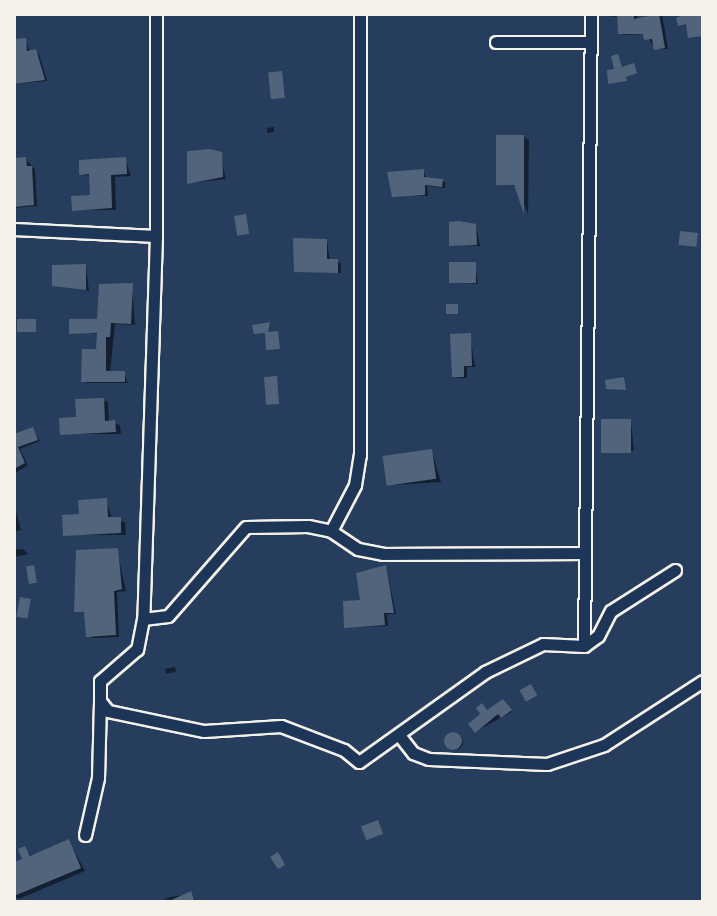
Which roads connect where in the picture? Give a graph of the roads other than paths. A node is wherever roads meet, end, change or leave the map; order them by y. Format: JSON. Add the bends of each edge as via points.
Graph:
{"nodes":[{"id":1,"x":156,"y":14,"type":"edge"},
{"id":2,"x":360,"y":14,"type":"edge"},
{"id":3,"x":591,"y":14,"type":"edge"},
{"id":4,"x":496,"y":42,"type":"dead end"},
{"id":5,"x":591,"y":42,"type":"junction"},
{"id":6,"x":14,"y":229,"type":"edge"},
{"id":7,"x":156,"y":236,"type":"junction"},
{"id":8,"x":331,"y":531,"type":"junction"},
{"id":9,"x":585,"y":553,"type":"junction"},
{"id":10,"x":675,"y":570,"type":"dead end"},
{"id":11,"x":143,"y":619,"type":"junction"},
{"id":12,"x":584,"y":646,"type":"junction"},
{"id":13,"x":703,"y":681,"type":"edge"},
{"id":14,"x":100,"y":701,"type":"junction"},
{"id":15,"x":399,"y":735,"type":"junction"},
{"id":16,"x":85,"y":835,"type":"dead end"}],
"edges":[{"from":1,"to":7,"type":"street"},
{"from":2,"to":8,"type":"street","via":[[360,455],[355,485]]},
{"from":3,"to":5,"type":"street"},
{"from":4,"to":5,"type":"street"},
{"from":5,"to":9,"type":"street"},
{"from":6,"to":7,"type":"street"},
{"from":7,"to":11,"type":"street"},
{"from":8,"to":9,"type":"street","via":[[358,549],[383,554]]},
{"from":8,"to":11,"type":"street","via":[[246,527],[168,616]]},
{"from":9,"to":12,"type":"street"},
{"from":10,"to":12,"type":"street","via":[[611,611],[598,636]]},
{"from":11,"to":14,"type":"street","via":[[137,649],[100,681]]},
{"from":12,"to":15,"type":"street","via":[[543,644],[467,682]]},
{"from":13,"to":15,"type":"street","via":[[647,722],[604,745],[547,764],[429,759],[413,753]]},
{"from":14,"to":15,"type":"street","via":[[126,718],[204,731],[281,726],[344,750],[359,762]]},
{"from":14,"to":16,"type":"street","via":[[98,778]]}]}
